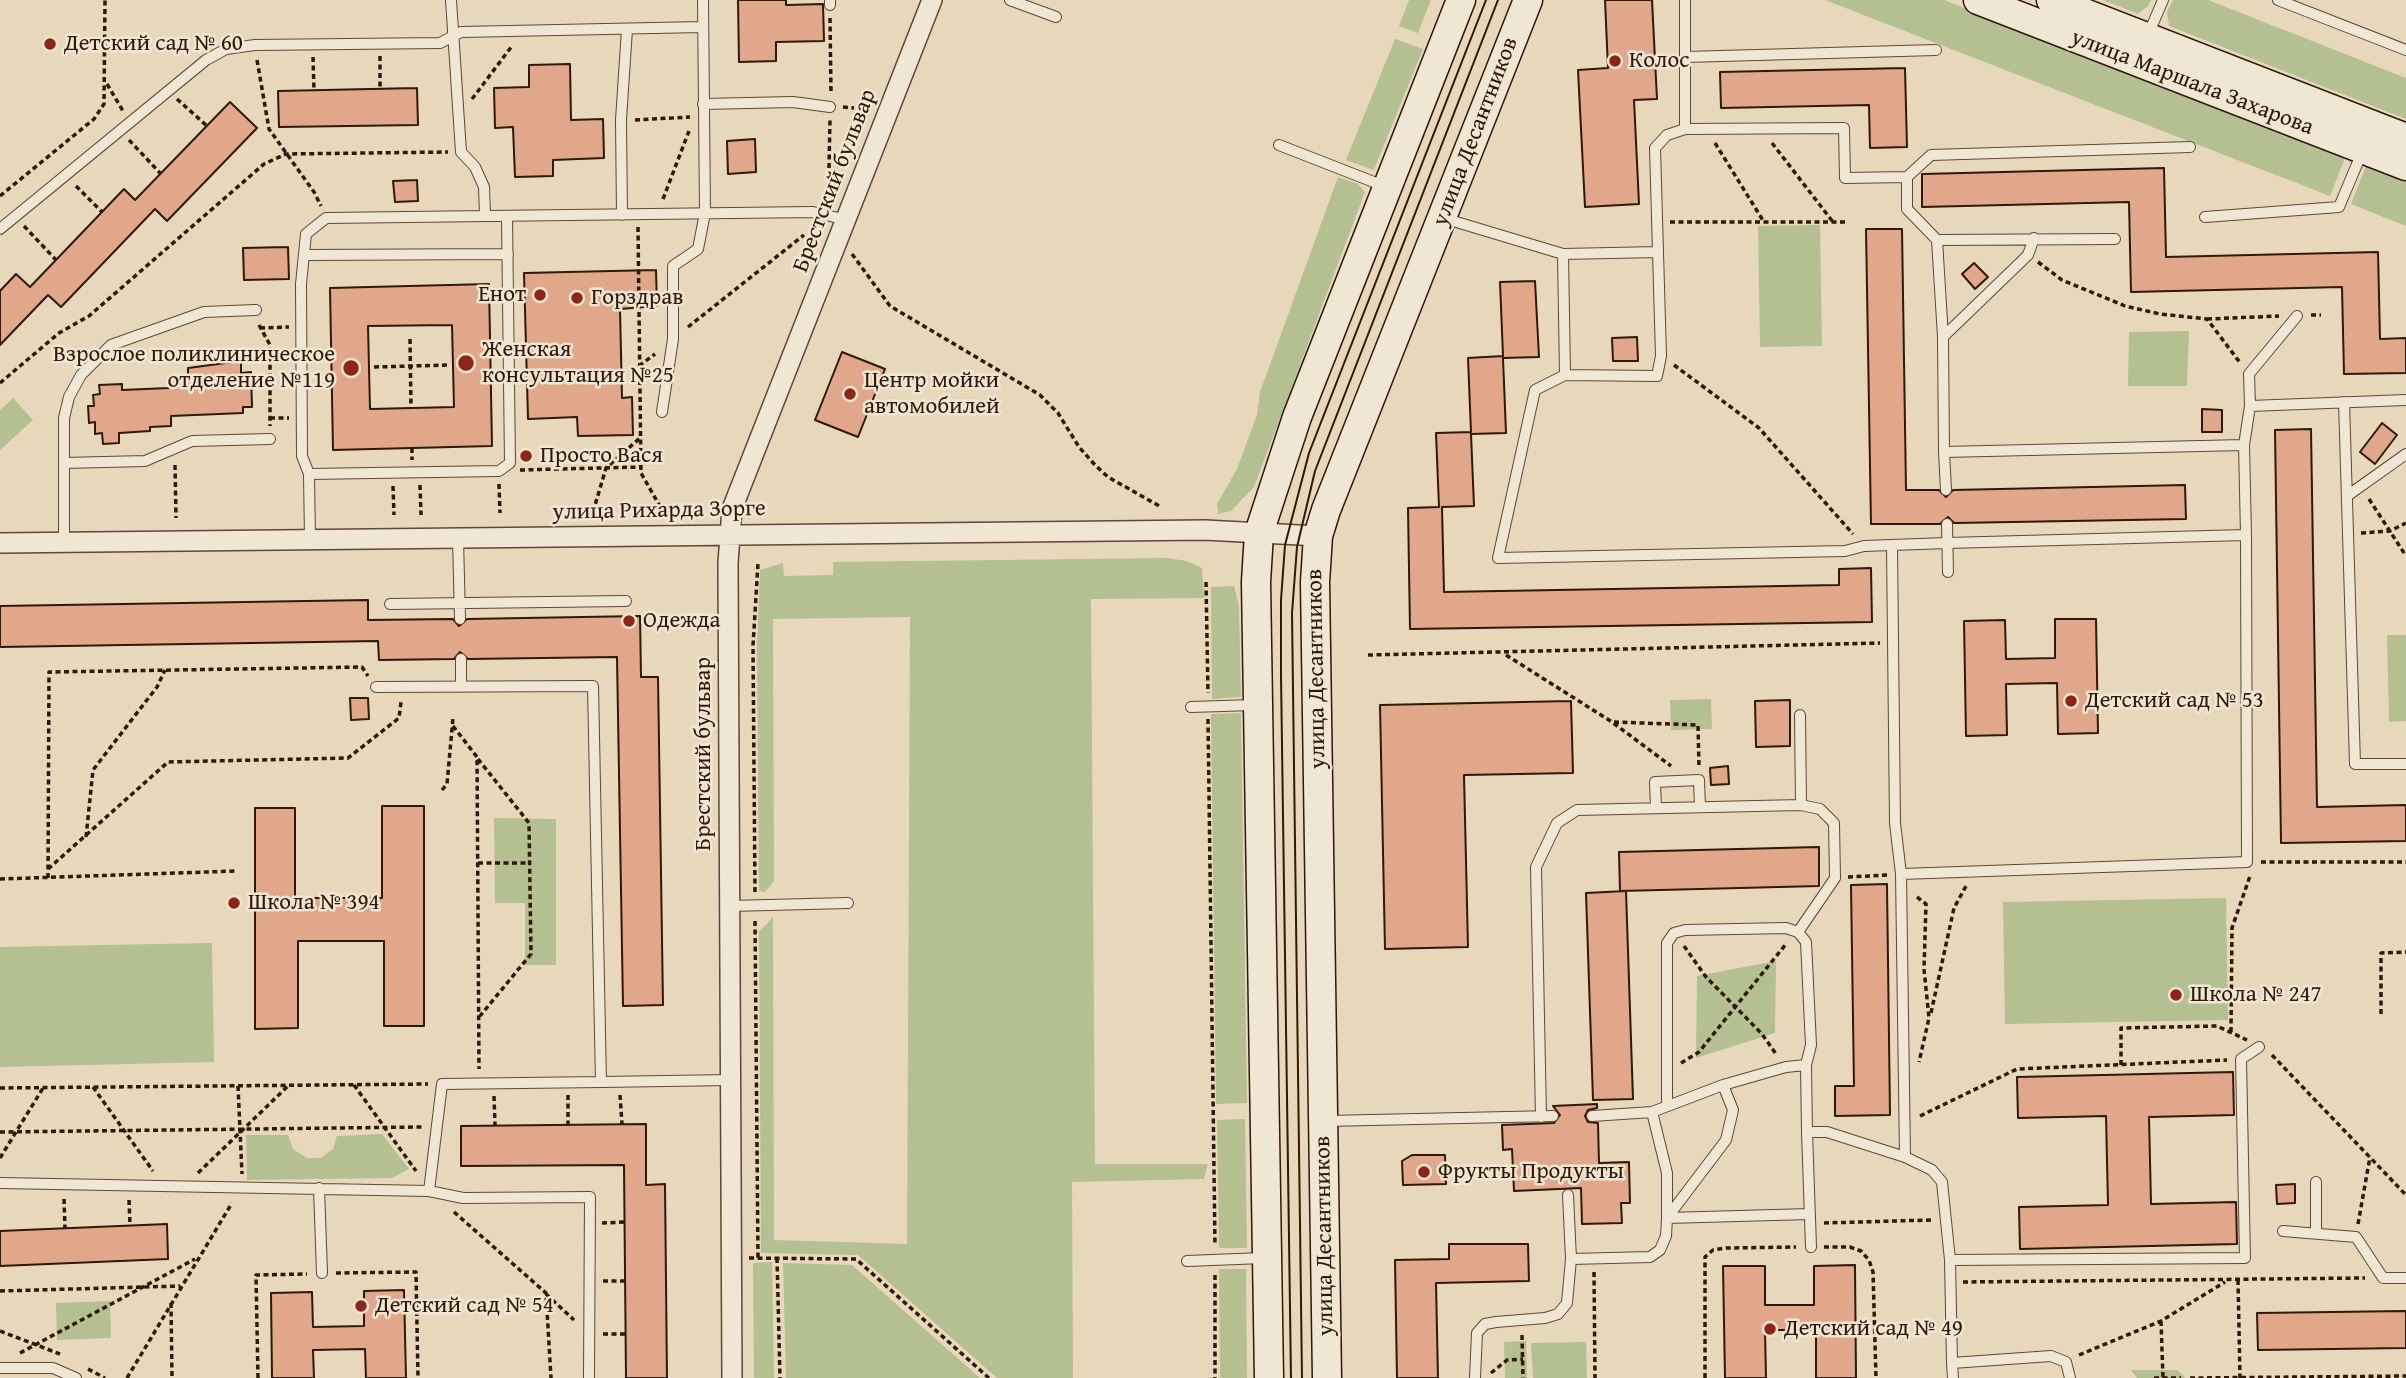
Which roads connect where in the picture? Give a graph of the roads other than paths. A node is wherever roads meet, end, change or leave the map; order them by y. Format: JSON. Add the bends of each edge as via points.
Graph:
{"nodes":[{"id":1,"x":451,"y":0,"type":"edge"},
{"id":2,"x":703,"y":0,"type":"edge"},
{"id":3,"x":932,"y":0,"type":"edge"},
{"id":4,"x":1010,"y":0,"type":"edge"},
{"id":5,"x":1461,"y":0,"type":"edge"},
{"id":6,"x":1528,"y":0,"type":"edge"},
{"id":7,"x":1685,"y":0,"type":"edge"},
{"id":8,"x":1978,"y":0,"type":"edge"},
{"id":9,"x":2051,"y":0,"type":"edge"},
{"id":10,"x":2163,"y":0,"type":"edge"},
{"id":11,"x":2278,"y":0,"type":"edge"},
{"id":12,"x":1056,"y":17,"type":"dead end"},
{"id":13,"x":702,"y":27,"type":"junction"},
{"id":14,"x":627,"y":29,"type":"junction"},
{"id":15,"x":453,"y":37,"type":"junction"},
{"id":16,"x":2143,"y":49,"type":"junction"},
{"id":17,"x":1936,"y":50,"type":"dead end"},
{"id":18,"x":2406,"y":50,"type":"edge"},
{"id":19,"x":1685,"y":57,"type":"junction"},
{"id":20,"x":703,"y":104,"type":"junction"},
{"id":21,"x":830,"y":107,"type":"road end"},
{"id":22,"x":1685,"y":129,"type":"junction"},
{"id":23,"x":2368,"y":137,"type":"junction"},
{"id":24,"x":2406,"y":138,"type":"edge"},
{"id":25,"x":1279,"y":145,"type":"dead end"},
{"id":26,"x":2190,"y":146,"type":"dead end"},
{"id":27,"x":2406,"y":166,"type":"edge"},
{"id":28,"x":1907,"y":177,"type":"junction"},
{"id":29,"x":1388,"y":188,"type":"junction"},
{"id":30,"x":705,"y":213,"type":"junction"},
{"id":31,"x":622,"y":215,"type":"junction"},
{"id":32,"x":485,"y":216,"type":"junction"},
{"id":33,"x":507,"y":216,"type":"junction"},
{"id":34,"x":2205,"y":217,"type":"dead end"},
{"id":35,"x":1443,"y":218,"type":"junction"},
{"id":36,"x":847,"y":220,"type":"junction"},
{"id":37,"x":0,"y":229,"type":"edge"},
{"id":38,"x":2034,"y":239,"type":"junction"},
{"id":39,"x":2115,"y":239,"type":"dead end"},
{"id":40,"x":1937,"y":240,"type":"junction"},
{"id":41,"x":1658,"y":252,"type":"junction"},
{"id":42,"x":508,"y":254,"type":"junction"},
{"id":43,"x":1563,"y":254,"type":"junction"},
{"id":44,"x":306,"y":256,"type":"junction"},
{"id":45,"x":256,"y":310,"type":"road end"},
{"id":46,"x":2297,"y":316,"type":"road end"},
{"id":47,"x":1943,"y":337,"type":"junction"},
{"id":48,"x":1565,"y":375,"type":"junction"},
{"id":49,"x":2406,"y":400,"type":"edge"},
{"id":50,"x":2344,"y":402,"type":"junction"},
{"id":51,"x":2250,"y":406,"type":"junction"},
{"id":52,"x":662,"y":412,"type":"dead end"},
{"id":53,"x":270,"y":439,"type":"road end"},
{"id":54,"x":2245,"y":445,"type":"junction"},
{"id":55,"x":1944,"y":452,"type":"junction"},
{"id":56,"x":2406,"y":454,"type":"edge"},
{"id":57,"x":64,"y":463,"type":"junction"},
{"id":58,"x":309,"y":474,"type":"junction"},
{"id":59,"x":1946,"y":490,"type":"dead end"},
{"id":60,"x":2347,"y":496,"type":"junction"},
{"id":61,"x":1947,"y":524,"type":"dead end"},
{"id":62,"x":1259,"y":533,"type":"junction"},
{"id":63,"x":730,"y":535,"type":"junction"},
{"id":64,"x":2246,"y":535,"type":"junction"},
{"id":65,"x":1318,"y":536,"type":"junction"},
{"id":66,"x":458,"y":538,"type":"junction"},
{"id":67,"x":310,"y":539,"type":"junction"},
{"id":68,"x":64,"y":542,"type":"junction"},
{"id":69,"x":0,"y":543,"type":"edge"},
{"id":70,"x":1947,"y":543,"type":"junction"},
{"id":71,"x":1892,"y":547,"type":"junction"},
{"id":72,"x":1948,"y":572,"type":"dead end"},
{"id":73,"x":626,"y":601,"type":"dead end"},
{"id":74,"x":460,"y":603,"type":"junction"},
{"id":75,"x":390,"y":604,"type":"dead end"},
{"id":76,"x":460,"y":619,"type":"dead end"},
{"id":77,"x":461,"y":659,"type":"dead end"},
{"id":78,"x":376,"y":687,"type":"road end"},
{"id":79,"x":461,"y":687,"type":"junction"},
{"id":80,"x":1258,"y":705,"type":"junction"},
{"id":81,"x":1191,"y":707,"type":"dead end"},
{"id":82,"x":1800,"y":715,"type":"dead end"},
{"id":83,"x":2406,"y":764,"type":"edge"},
{"id":84,"x":1801,"y":805,"type":"junction"},
{"id":85,"x":1700,"y":807,"type":"junction"},
{"id":86,"x":1656,"y":808,"type":"junction"},
{"id":87,"x":1901,"y":879,"type":"junction"},
{"id":88,"x":848,"y":903,"type":"dead end"},
{"id":89,"x":729,"y":906,"type":"junction"},
{"id":90,"x":1798,"y":932,"type":"junction"},
{"id":91,"x":2259,"y":1047,"type":"road end"},
{"id":92,"x":1806,"y":1065,"type":"junction"},
{"id":93,"x":730,"y":1080,"type":"junction"},
{"id":94,"x":601,"y":1082,"type":"junction"},
{"id":95,"x":1723,"y":1085,"type":"junction"},
{"id":96,"x":1667,"y":1106,"type":"junction"},
{"id":97,"x":1652,"y":1112,"type":"junction"},
{"id":98,"x":1553,"y":1116,"type":"dead end"},
{"id":99,"x":1592,"y":1116,"type":"dead end"},
{"id":100,"x":1541,"y":1117,"type":"junction"},
{"id":101,"x":1323,"y":1121,"type":"junction"},
{"id":102,"x":1807,"y":1132,"type":"junction"},
{"id":103,"x":1905,"y":1157,"type":"junction"},
{"id":104,"x":2316,"y":1181,"type":"dead end"},
{"id":105,"x":0,"y":1182,"type":"edge"},
{"id":106,"x":319,"y":1188,"type":"junction"},
{"id":107,"x":429,"y":1191,"type":"junction"},
{"id":108,"x":1568,"y":1195,"type":"dead end"},
{"id":109,"x":1810,"y":1214,"type":"junction"},
{"id":110,"x":1667,"y":1218,"type":"junction"},
{"id":111,"x":2283,"y":1231,"type":"dead end"},
{"id":112,"x":2316,"y":1233,"type":"junction"},
{"id":113,"x":1811,"y":1247,"type":"road end"},
{"id":114,"x":1268,"y":1258,"type":"junction"},
{"id":115,"x":1571,"y":1259,"type":"junction"},
{"id":116,"x":1950,"y":1260,"type":"junction"},
{"id":117,"x":1186,"y":1261,"type":"dead end"},
{"id":118,"x":322,"y":1273,"type":"road end"},
{"id":119,"x":2406,"y":1278,"type":"edge"},
{"id":120,"x":1952,"y":1363,"type":"junction"},
{"id":121,"x":0,"y":1368,"type":"edge"},
{"id":122,"x":76,"y":1378,"type":"edge"},
{"id":123,"x":589,"y":1378,"type":"edge"},
{"id":124,"x":732,"y":1378,"type":"edge"},
{"id":125,"x":1269,"y":1378,"type":"edge"},
{"id":126,"x":1328,"y":1378,"type":"edge"},
{"id":127,"x":1475,"y":1378,"type":"edge"},
{"id":128,"x":1953,"y":1378,"type":"edge"},
{"id":129,"x":2070,"y":1378,"type":"edge"}],
"edges":[{"from":1,"to":15,"type":"lane"},
{"from":2,"to":13,"type":"lane"},
{"from":3,"to":36,"type":"street","name":"Брестский бульвар"},
{"from":4,"to":12,"type":"lane"},
{"from":5,"to":29,"type":"street"},
{"from":6,"to":35,"type":"street","name":"улица Десантников"},
{"from":7,"to":19,"type":"lane"},
{"from":8,"to":16,"type":"street","name":"улица Маршала Захарова"},
{"from":9,"to":16,"type":"street","name":"улица Маршала Захарова"},
{"from":10,"to":16,"type":"lane"},
{"from":11,"to":18,"type":"lane"},
{"from":13,"to":14,"type":"lane"},
{"from":13,"to":20,"type":"lane"},
{"from":14,"to":15,"type":"lane","via":[[461,32]]},
{"from":14,"to":31,"type":"lane","via":[[621,120]]},
{"from":15,"to":32,"type":"lane","via":[[461,152],[484,187]]},
{"from":15,"to":37,"type":"lane","via":[[440,43],[226,49],[206,60]]},
{"from":16,"to":23,"type":"street","name":"улица Маршала Захарова"},
{"from":17,"to":19,"type":"lane"},
{"from":19,"to":22,"type":"lane"},
{"from":20,"to":21,"type":"lane","via":[[793,102]]},
{"from":20,"to":30,"type":"lane"},
{"from":22,"to":28,"type":"lane","via":[[1844,128],[1845,178]]},
{"from":22,"to":41,"type":"lane","via":[[1667,135],[1655,148]]},
{"from":23,"to":24,"type":"street","name":"улица Маршала Захарова"},
{"from":23,"to":27,"type":"street","name":"улица Маршала Захарова"},
{"from":23,"to":34,"type":"lane","via":[[2339,207]]},
{"from":25,"to":29,"type":"lane"},
{"from":26,"to":28,"type":"lane","via":[[1931,155]]},
{"from":28,"to":40,"type":"lane","via":[[1907,209]]},
{"from":29,"to":62,"type":"street","via":[[1297,417]]},
{"from":30,"to":31,"type":"lane"},
{"from":30,"to":36,"type":"lane","via":[[813,212]]},
{"from":30,"to":52,"type":"lane","via":[[698,249],[673,266],[673,339]]},
{"from":31,"to":33,"type":"lane"},
{"from":32,"to":33,"type":"lane"},
{"from":32,"to":44,"type":"lane","via":[[326,218],[306,234]]},
{"from":33,"to":42,"type":"lane"},
{"from":35,"to":43,"type":"lane"},
{"from":35,"to":65,"type":"street","name":"улица Десантников"},
{"from":36,"to":63,"type":"street","name":"Брестский бульвар","via":[[732,509]]},
{"from":38,"to":39,"type":"lane"},
{"from":38,"to":40,"type":"lane"},
{"from":38,"to":47,"type":"lane","via":[[2028,255]]},
{"from":40,"to":47,"type":"lane"},
{"from":41,"to":43,"type":"lane"},
{"from":41,"to":48,"type":"lane","via":[[1661,356],[1657,376]]},
{"from":42,"to":44,"type":"lane"},
{"from":42,"to":58,"type":"lane","via":[[510,463],[499,471]]},
{"from":43,"to":48,"type":"lane"},
{"from":44,"to":58,"type":"lane","via":[[300,284],[302,456]]},
{"from":45,"to":57,"type":"lane","via":[[204,312],[111,345],[81,374],[69,397]]},
{"from":46,"to":51,"type":"lane","via":[[2249,374]]},
{"from":47,"to":55,"type":"lane"},
{"from":48,"to":71,"type":"lane","via":[[1535,390],[1498,558]]},
{"from":49,"to":50,"type":"lane"},
{"from":50,"to":51,"type":"lane"},
{"from":50,"to":60,"type":"lane"},
{"from":51,"to":54,"type":"lane"},
{"from":53,"to":57,"type":"lane","via":[[192,441],[145,461]]},
{"from":54,"to":55,"type":"lane"},
{"from":54,"to":64,"type":"lane"},
{"from":55,"to":59,"type":"lane"},
{"from":56,"to":60,"type":"lane"},
{"from":57,"to":68,"type":"lane"},
{"from":58,"to":67,"type":"lane"},
{"from":60,"to":83,"type":"lane","via":[[2355,765]]},
{"from":61,"to":70,"type":"lane"},
{"from":62,"to":63,"type":"street","name":"улица Рихарда Зорге"},
{"from":62,"to":65,"type":"street","name":"улица Рихарда Зорге"},
{"from":62,"to":80,"type":"street"},
{"from":63,"to":66,"type":"street","name":"улица Рихарда Зорге"},
{"from":63,"to":89,"type":"street","name":"Брестский бульвар"},
{"from":64,"to":70,"type":"lane"},
{"from":64,"to":87,"type":"lane","via":[[2247,862],[1975,871]]},
{"from":65,"to":101,"type":"street","name":"улица Десантников"},
{"from":66,"to":67,"type":"street","name":"улица Рихарда Зорге"},
{"from":66,"to":74,"type":"lane"},
{"from":67,"to":68,"type":"street","name":"улица Рихарда Зорге"},
{"from":68,"to":69,"type":"street","name":"улица Рихарда Зорге"},
{"from":70,"to":71,"type":"lane"},
{"from":70,"to":72,"type":"lane"},
{"from":71,"to":87,"type":"lane","via":[[1895,823]]},
{"from":73,"to":74,"type":"lane"},
{"from":74,"to":75,"type":"lane"},
{"from":74,"to":76,"type":"lane"},
{"from":77,"to":79,"type":"lane"},
{"from":78,"to":79,"type":"lane"},
{"from":79,"to":94,"type":"lane","via":[[593,686]]},
{"from":80,"to":81,"type":"lane"},
{"from":80,"to":114,"type":"street"},
{"from":82,"to":84,"type":"lane"},
{"from":84,"to":85,"type":"lane"},
{"from":84,"to":90,"type":"lane","via":[[1820,809],[1834,822],[1835,878]]},
{"from":85,"to":86,"type":"lane"},
{"from":85,"to":86,"type":"lane","via":[[1699,780],[1655,782]]},
{"from":86,"to":100,"type":"lane","via":[[1577,810],[1557,823],[1536,867]]},
{"from":87,"to":103,"type":"lane"},
{"from":88,"to":89,"type":"lane"},
{"from":89,"to":93,"type":"street","name":"Брестский бульвар"},
{"from":90,"to":92,"type":"lane","via":[[1807,942],[1811,1045]]},
{"from":90,"to":96,"type":"lane","via":[[1786,928],[1674,933],[1665,955]]},
{"from":91,"to":116,"type":"lane","via":[[2241,1059],[2245,1258]]},
{"from":92,"to":95,"type":"lane"},
{"from":92,"to":102,"type":"lane"},
{"from":93,"to":94,"type":"lane"},
{"from":93,"to":124,"type":"street","name":"Брестский бульвар"},
{"from":94,"to":107,"type":"lane","via":[[442,1084]]},
{"from":95,"to":96,"type":"lane"},
{"from":95,"to":110,"type":"lane","via":[[1733,1110],[1726,1140]]},
{"from":96,"to":97,"type":"lane"},
{"from":97,"to":99,"type":"lane"},
{"from":97,"to":110,"type":"lane","via":[[1667,1173]]},
{"from":98,"to":100,"type":"lane"},
{"from":100,"to":101,"type":"lane"},
{"from":101,"to":126,"type":"street","name":"улица Десантников"},
{"from":102,"to":103,"type":"lane","via":[[1827,1132]]},
{"from":102,"to":109,"type":"lane"},
{"from":103,"to":116,"type":"lane","via":[[1932,1170],[1942,1182]]},
{"from":104,"to":112,"type":"lane"},
{"from":105,"to":106,"type":"lane"},
{"from":106,"to":107,"type":"lane"},
{"from":106,"to":118,"type":"lane"},
{"from":107,"to":123,"type":"lane","via":[[463,1198],[590,1197]]},
{"from":108,"to":115,"type":"lane"},
{"from":109,"to":110,"type":"lane"},
{"from":109,"to":113,"type":"lane"},
{"from":110,"to":115,"type":"lane","via":[[1666,1237],[1650,1257]]},
{"from":111,"to":112,"type":"lane"},
{"from":112,"to":119,"type":"lane","via":[[2356,1237],[2383,1278]]},
{"from":114,"to":117,"type":"lane"},
{"from":114,"to":125,"type":"street"},
{"from":115,"to":127,"type":"lane","via":[[1567,1303],[1558,1314],[1485,1324],[1477,1333]]},
{"from":116,"to":120,"type":"lane"},
{"from":120,"to":128,"type":"lane"},
{"from":120,"to":129,"type":"lane","via":[[2051,1356],[2066,1362]]},
{"from":121,"to":122,"type":"lane","via":[[53,1368]]}]}
